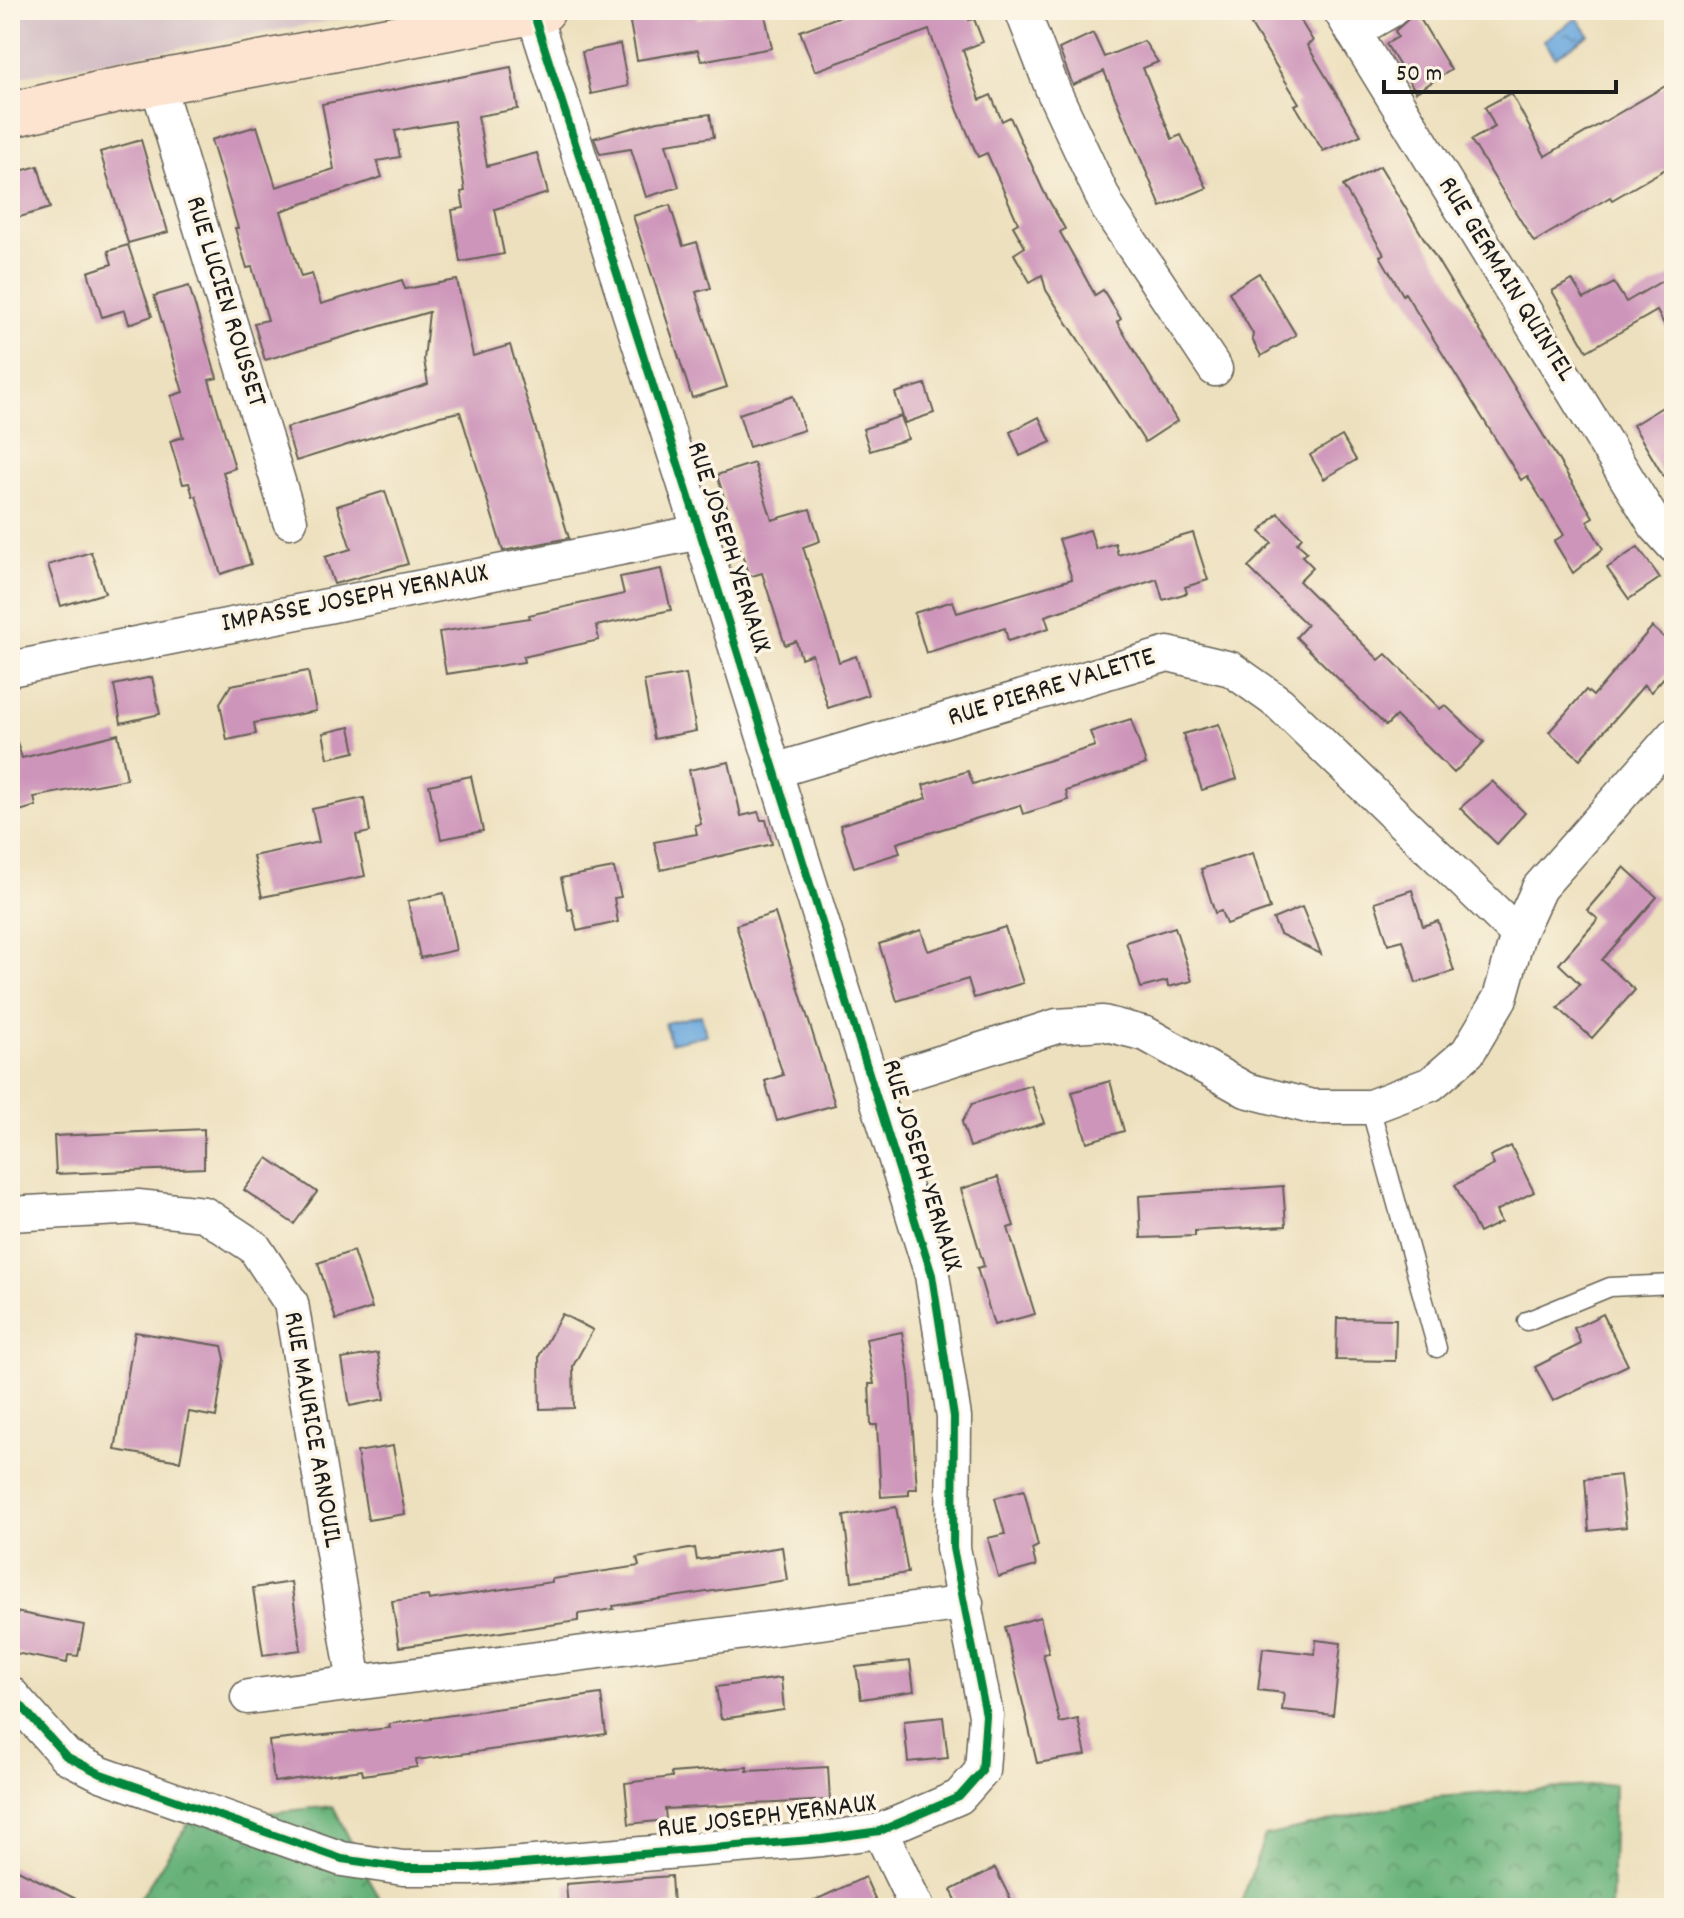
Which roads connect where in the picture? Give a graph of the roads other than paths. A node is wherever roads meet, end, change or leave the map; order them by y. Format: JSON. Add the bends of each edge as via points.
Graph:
{"nodes":[{"id":1,"x":1022,"y":10,"type":"edge"},
{"id":2,"x":1391,"y":10,"type":"edge"},
{"id":3,"x":538,"y":11,"type":"edge"},
{"id":4,"x":1346,"y":21,"type":"edge"},
{"id":5,"x":157,"y":83,"type":"junction"},
{"id":6,"x":10,"y":115,"type":"edge"},
{"id":7,"x":1215,"y":369,"type":"dead end"},
{"id":8,"x":290,"y":521,"type":"dead end"},
{"id":9,"x":700,"y":532,"type":"junction"},
{"id":10,"x":1674,"y":546,"type":"edge"},
{"id":11,"x":10,"y":669,"type":"edge"},
{"id":12,"x":1674,"y":735,"type":"edge"},
{"id":13,"x":774,"y":771,"type":"junction"},
{"id":14,"x":1518,"y":934,"type":"junction"},
{"id":15,"x":873,"y":1084,"type":"junction"},
{"id":16,"x":1370,"y":1107,"type":"junction"},
{"id":17,"x":10,"y":1214,"type":"edge"},
{"id":18,"x":1674,"y":1284,"type":"edge"},
{"id":19,"x":1527,"y":1321,"type":"dead end"},
{"id":20,"x":1437,"y":1348,"type":"dead end"},
{"id":21,"x":966,"y":1603,"type":"junction"},
{"id":22,"x":355,"y":1683,"type":"junction"},
{"id":23,"x":10,"y":1693,"type":"edge"},
{"id":24,"x":248,"y":1697,"type":"dead end"},
{"id":25,"x":880,"y":1831,"type":"junction"},
{"id":26,"x":917,"y":1908,"type":"edge"}],
"edges":[{"from":1,"to":7,"type":"street","via":[[1108,208]]},
{"from":2,"to":4,"type":"street"},
{"from":3,"to":5,"type":"main road"},
{"from":3,"to":9,"type":"street","name":"RUE JOSEPH YERNAUX"},
{"from":4,"to":10,"type":"street","name":"RUE GERMAIN QUINTEL","via":[[1656,526]]},
{"from":5,"to":6,"type":"main road"},
{"from":5,"to":8,"type":"street","name":"RUE LUCIEN ROUSSET"},
{"from":9,"to":11,"type":"street","name":"IMPASSE JOSEPH YERNAUX"},
{"from":9,"to":13,"type":"street","name":"RUE JOSEPH YERNAUX"},
{"from":12,"to":14,"type":"street","via":[[1539,888]]},
{"from":13,"to":14,"type":"street","name":"RUE PIERRE VALETTE","via":[[1168,654],[1231,669],[1279,703]]},
{"from":13,"to":15,"type":"street","name":"RUE JOSEPH YERNAUX"},
{"from":14,"to":16,"type":"street","via":[[1500,998],[1468,1052],[1431,1084]]},
{"from":15,"to":16,"type":"street","via":[[1057,1026],[1103,1023],[1146,1034],[1246,1090],[1312,1107]]},
{"from":15,"to":21,"type":"street","name":"RUE JOSEPH YERNAUX","via":[[932,1275],[954,1417],[953,1548]]},
{"from":16,"to":20,"type":"lane"},
{"from":17,"to":22,"type":"street","name":"RUE MAURICE ARNOUIL","via":[[138,1207],[204,1214],[254,1247],[291,1303]]},
{"from":18,"to":19,"type":"lane","via":[[1610,1287]]},
{"from":21,"to":22,"type":"street"},
{"from":21,"to":25,"type":"street","name":"RUE JOSEPH YERNAUX","via":[[986,1715],[982,1771],[959,1797]]},
{"from":22,"to":24,"type":"street"},
{"from":23,"to":25,"type":"street","name":"RUE JOSEPH YERNAUX","via":[[66,1756],[101,1774],[342,1859],[403,1868],[474,1868]]},
{"from":25,"to":26,"type":"street"}]}
